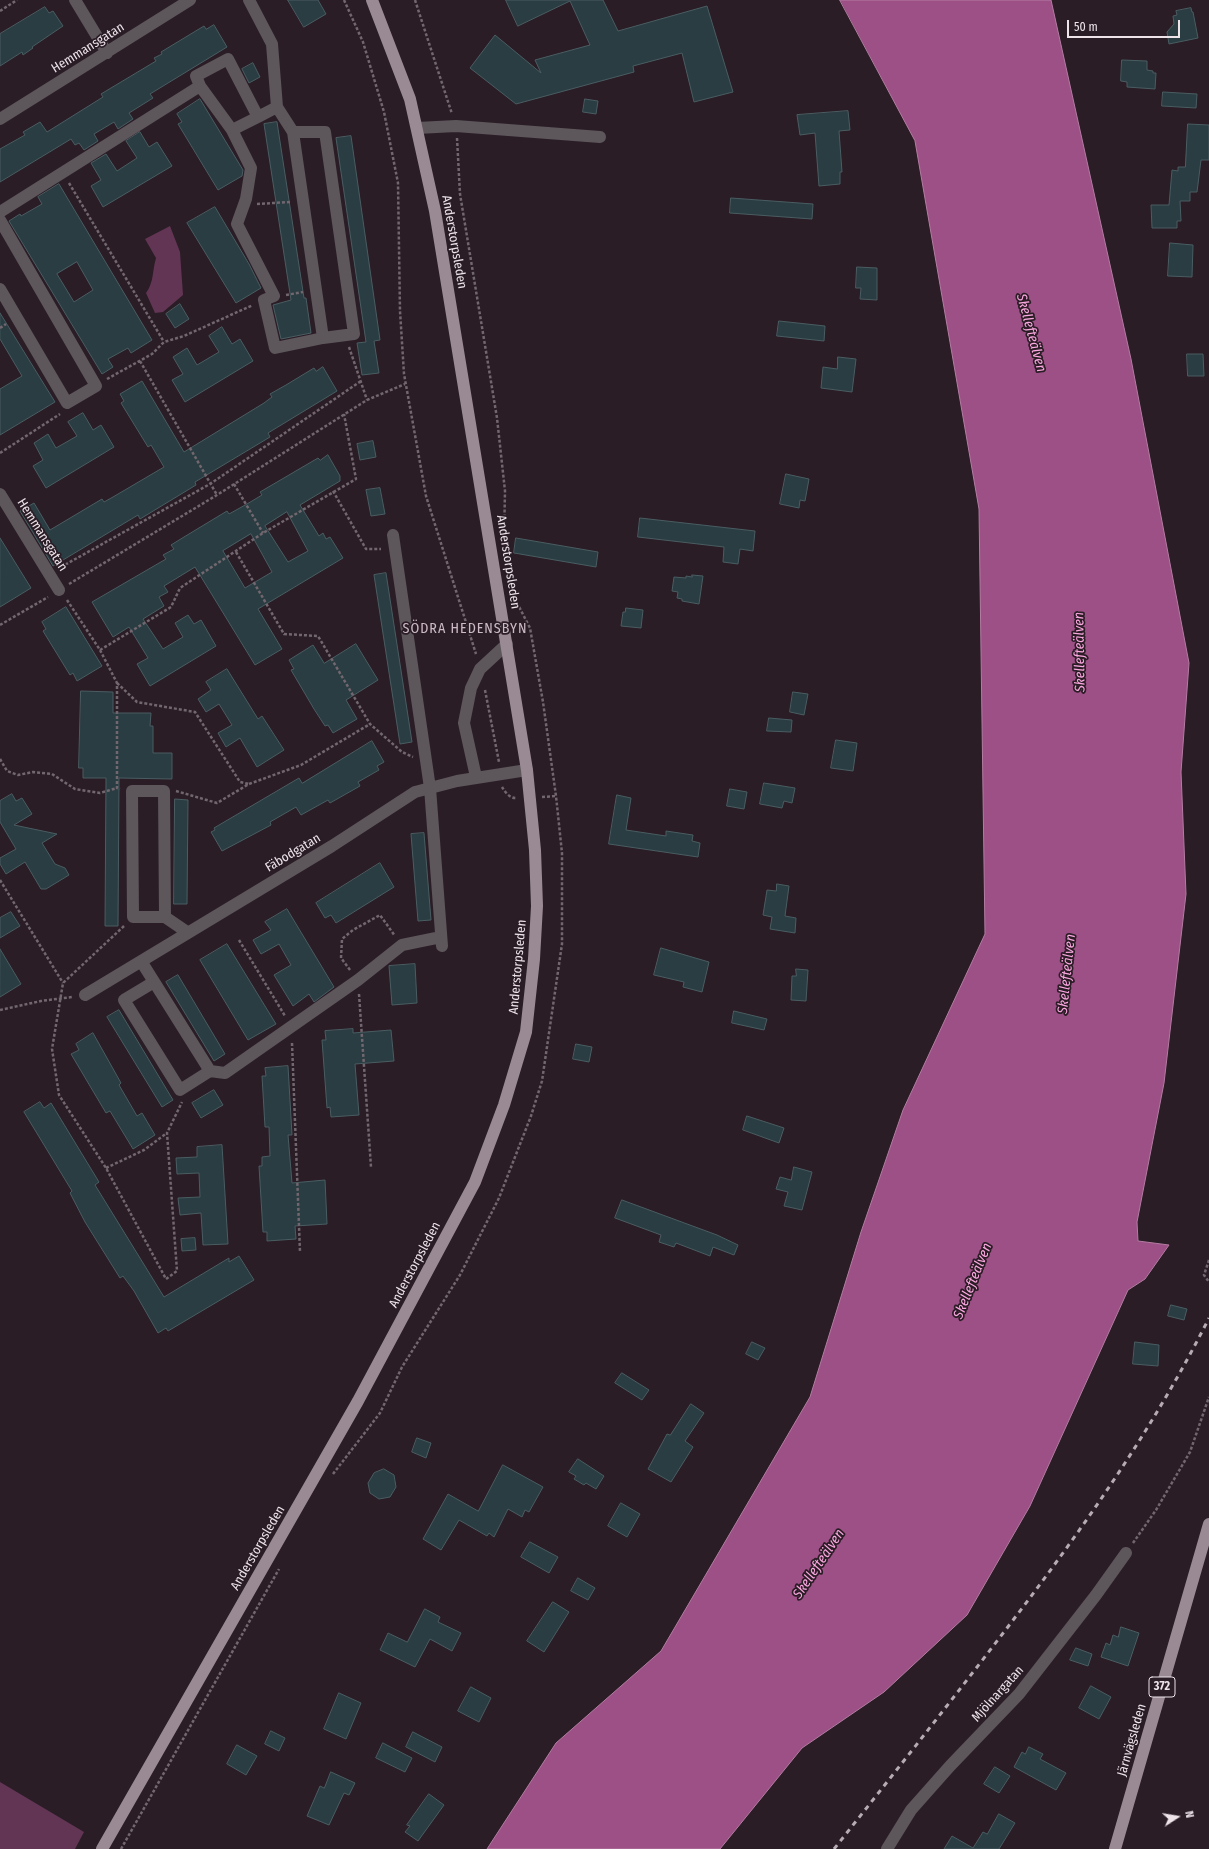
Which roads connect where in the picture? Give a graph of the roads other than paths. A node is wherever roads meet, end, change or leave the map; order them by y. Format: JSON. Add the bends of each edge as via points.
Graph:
{"nodes":[{"id":1,"x":75,"y":0,"type":"edge"},
{"id":2,"x":190,"y":0,"type":"edge"},
{"id":3,"x":372,"y":0,"type":"edge"},
{"id":4,"x":253,"y":2,"type":"edge"},
{"id":5,"x":106,"y":53,"type":"junction"},
{"id":6,"x":200,"y":86,"type":"junction"},
{"id":7,"x":277,"y":106,"type":"junction"},
{"id":8,"x":258,"y":116,"type":"junction"},
{"id":9,"x":0,"y":119,"type":"edge"},
{"id":10,"x":417,"y":128,"type":"junction"},
{"id":11,"x":232,"y":130,"type":"junction"},
{"id":12,"x":293,"y":132,"type":"junction"},
{"id":13,"x":600,"y":137,"type":"dead end"},
{"id":14,"x":0,"y":212,"type":"edge"},
{"id":15,"x":0,"y":220,"type":"edge"},
{"id":16,"x":0,"y":289,"type":"edge"},
{"id":17,"x":324,"y":338,"type":"junction"},
{"id":18,"x":0,"y":494,"type":"edge"},
{"id":19,"x":393,"y":534,"type":"dead end"},
{"id":20,"x":59,"y":590,"type":"road end"},
{"id":21,"x":507,"y":644,"type":"junction"},
{"id":22,"x":527,"y":770,"type":"junction"},
{"id":23,"x":476,"y":777,"type":"junction"},
{"id":24,"x":430,"y":788,"type":"junction"},
{"id":25,"x":165,"y":917,"type":"junction"},
{"id":26,"x":187,"y":932,"type":"junction"},
{"id":27,"x":141,"y":961,"type":"junction"},
{"id":28,"x":154,"y":982,"type":"junction"},
{"id":29,"x":85,"y":995,"type":"road end"},
{"id":30,"x":210,"y":1071,"type":"junction"},
{"id":31,"x":1209,"y":1524,"type":"edge"},
{"id":32,"x":1126,"y":1553,"type":"road end"},
{"id":33,"x":102,"y":1849,"type":"edge"},
{"id":34,"x":887,"y":1849,"type":"edge"},
{"id":35,"x":1115,"y":1849,"type":"edge"}],
"edges":[{"from":1,"to":5,"type":"street"},
{"from":2,"to":5,"type":"street","name":"Hemmansgatan"},
{"from":3,"to":10,"type":"main road","name":"Anderstorpsleden","via":[[410,99]]},
{"from":4,"to":7,"type":"street","via":[[272,44]]},
{"from":5,"to":9,"type":"street","name":"Hemmansgatan"},
{"from":6,"to":8,"type":"street","via":[[196,76],[228,59]]},
{"from":6,"to":11,"type":"street"},
{"from":6,"to":14,"type":"street"},
{"from":7,"to":8,"type":"street"},
{"from":7,"to":12,"type":"street"},
{"from":8,"to":11,"type":"street"},
{"from":10,"to":13,"type":"street","via":[[456,126]]},
{"from":10,"to":21,"type":"main road","name":"Anderstorpsleden","via":[[436,212]]},
{"from":11,"to":17,"type":"street","via":[[251,168],[246,199],[237,224],[269,298],[275,348]]},
{"from":12,"to":17,"type":"street"},
{"from":12,"to":17,"type":"street","via":[[325,132],[354,334]]},
{"from":15,"to":16,"type":"street","via":[[96,386],[67,403]]},
{"from":18,"to":20,"type":"street","name":"Hemmansgatan"},
{"from":19,"to":24,"type":"street"},
{"from":21,"to":22,"type":"main road","name":"Anderstorpsleden"},
{"from":21,"to":23,"type":"street","via":[[480,668],[471,688],[464,723]]},
{"from":22,"to":23,"type":"street","name":"Fäbodgatan"},
{"from":22,"to":33,"type":"main road","name":"Anderstorpsleden","via":[[535,850],[537,906],[526,1032],[504,1105],[475,1182],[358,1401]]},
{"from":23,"to":24,"type":"street","name":"Fäbodgatan"},
{"from":24,"to":26,"type":"street","name":"Fäbodgatan","via":[[415,792],[332,846]]},
{"from":24,"to":30,"type":"street","via":[[442,942],[402,945],[358,980],[225,1074]]},
{"from":25,"to":25,"type":"street","via":[[164,791],[132,791],[133,917]]},
{"from":25,"to":26,"type":"street"},
{"from":26,"to":27,"type":"street","name":"Fäbodgatan"},
{"from":27,"to":28,"type":"street"},
{"from":27,"to":29,"type":"street","name":"Fäbodgatan"},
{"from":28,"to":30,"type":"street"},
{"from":28,"to":30,"type":"street","via":[[124,1000],[180,1090]]},
{"from":31,"to":35,"type":"main road","name":"Järnvägsleden","number":"372"},
{"from":32,"to":34,"type":"street","name":"Mjölnargatan","via":[[1019,1694],[911,1810]]}]}
